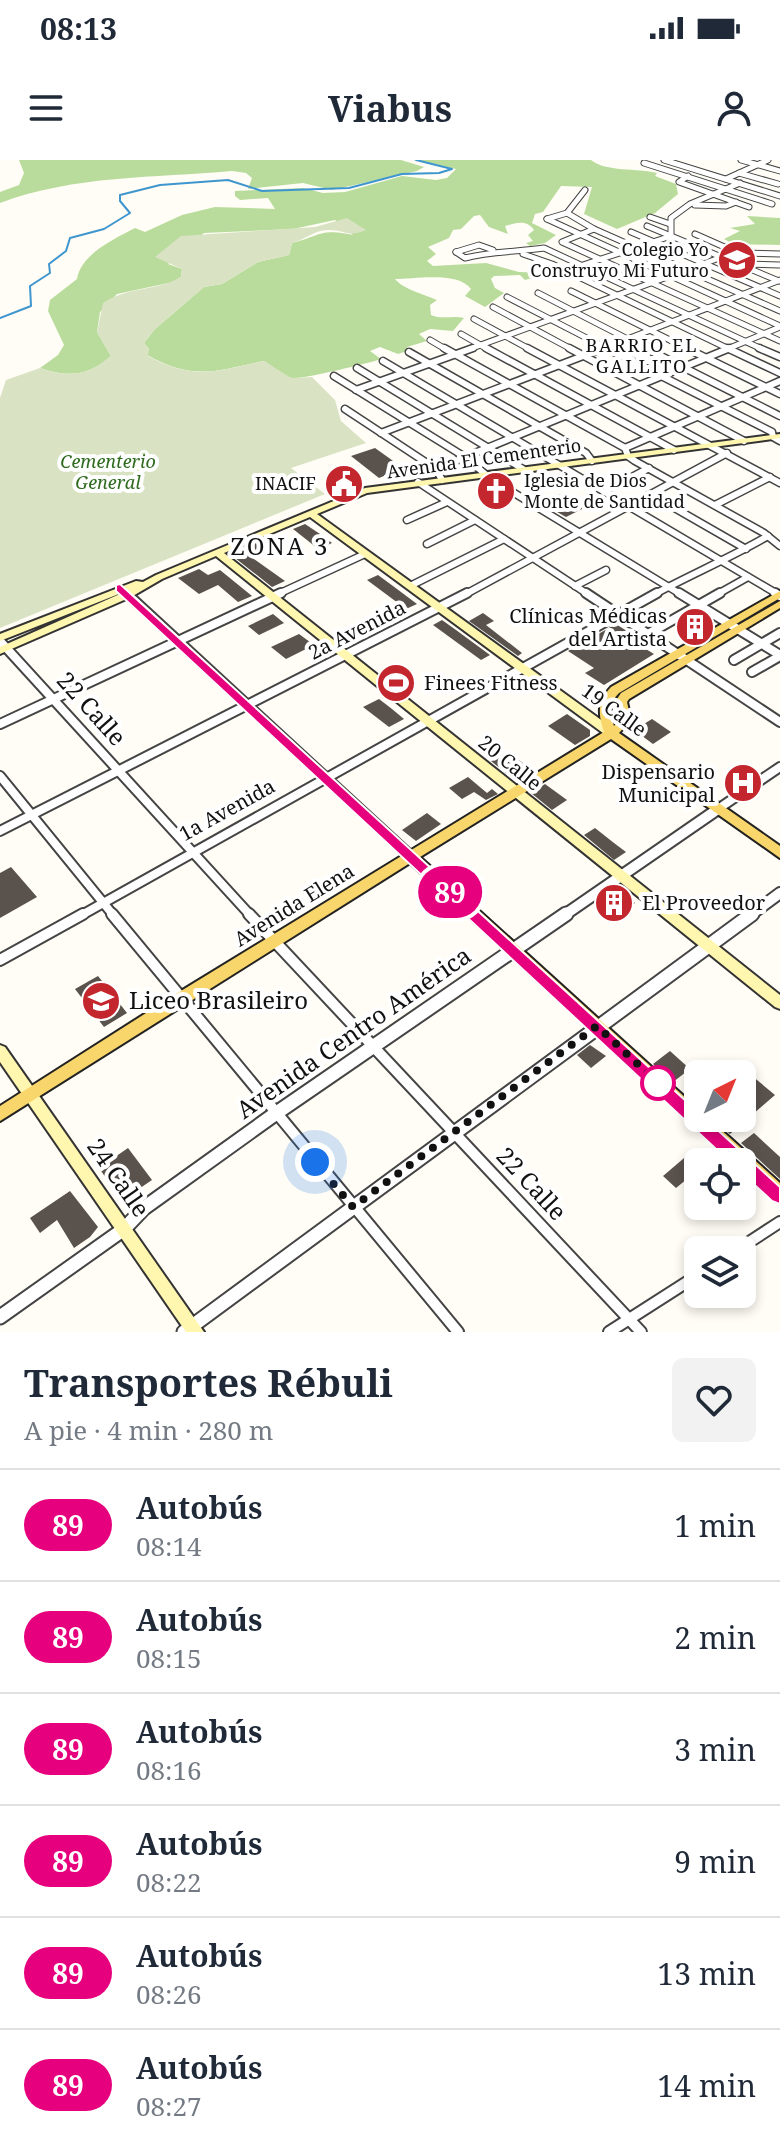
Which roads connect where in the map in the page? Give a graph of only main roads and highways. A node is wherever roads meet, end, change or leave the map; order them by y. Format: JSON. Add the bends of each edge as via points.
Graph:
{"nodes":[{"id":1,"x":778,"y":438,"type":"edge"},
{"id":2,"x":310,"y":513,"type":"junction"},
{"id":3,"x":218,"y":553,"type":"junction"},
{"id":4,"x":780,"y":598,"type":"edge"},
{"id":5,"x":2,"y":644,"type":"edge"},
{"id":6,"x":681,"y":656,"type":"junction"},
{"id":7,"x":611,"y":733,"type":"junction"},
{"id":8,"x":518,"y":792,"type":"junction"},
{"id":9,"x":780,"y":853,"type":"edge"},
{"id":10,"x":411,"y":856,"type":"junction"},
{"id":11,"x":780,"y":1003,"type":"edge"},
{"id":12,"x":0,"y":1051,"type":"edge"},
{"id":13,"x":31,"y":1095,"type":"junction"},
{"id":14,"x":0,"y":1114,"type":"edge"},
{"id":15,"x":780,"y":1194,"type":"edge"},
{"id":16,"x":190,"y":1330,"type":"edge"}],
"edges":[{"from":1,"to":2,"type":"main road","name":"Avenida El Cementerio","via":[[627,452],[418,482],[365,491]]},
{"from":2,"to":3,"type":"main road","name":"Avenida El Cementerio"},
{"from":2,"to":7,"type":"main road","name":"19 Calle"},
{"from":3,"to":5,"type":"main road","name":"Avenida El Cementerio"},
{"from":3,"to":8,"type":"main road","name":"20 Calle"},
{"from":4,"to":6,"type":"main road"},
{"from":6,"to":7,"type":"main road","via":[[625,696],[625,720]]},
{"from":6,"to":7,"type":"main road","via":[[609,695],[603,711]]},
{"from":7,"to":8,"type":"main road","name":"Avenida Elena"},
{"from":7,"to":9,"type":"main road","name":"19 Calle"},
{"from":8,"to":10,"type":"main road","name":"Avenida Elena"},
{"from":8,"to":11,"type":"main road","name":"20 Calle"},
{"from":10,"to":13,"type":"main road","name":"Avenida Elena"},
{"from":10,"to":15,"type":"main road"},
{"from":12,"to":13,"type":"main road","name":"24 Calle"},
{"from":13,"to":14,"type":"main road","name":"Avenida Elena"},
{"from":13,"to":16,"type":"main road","name":"24 Calle"}]}
